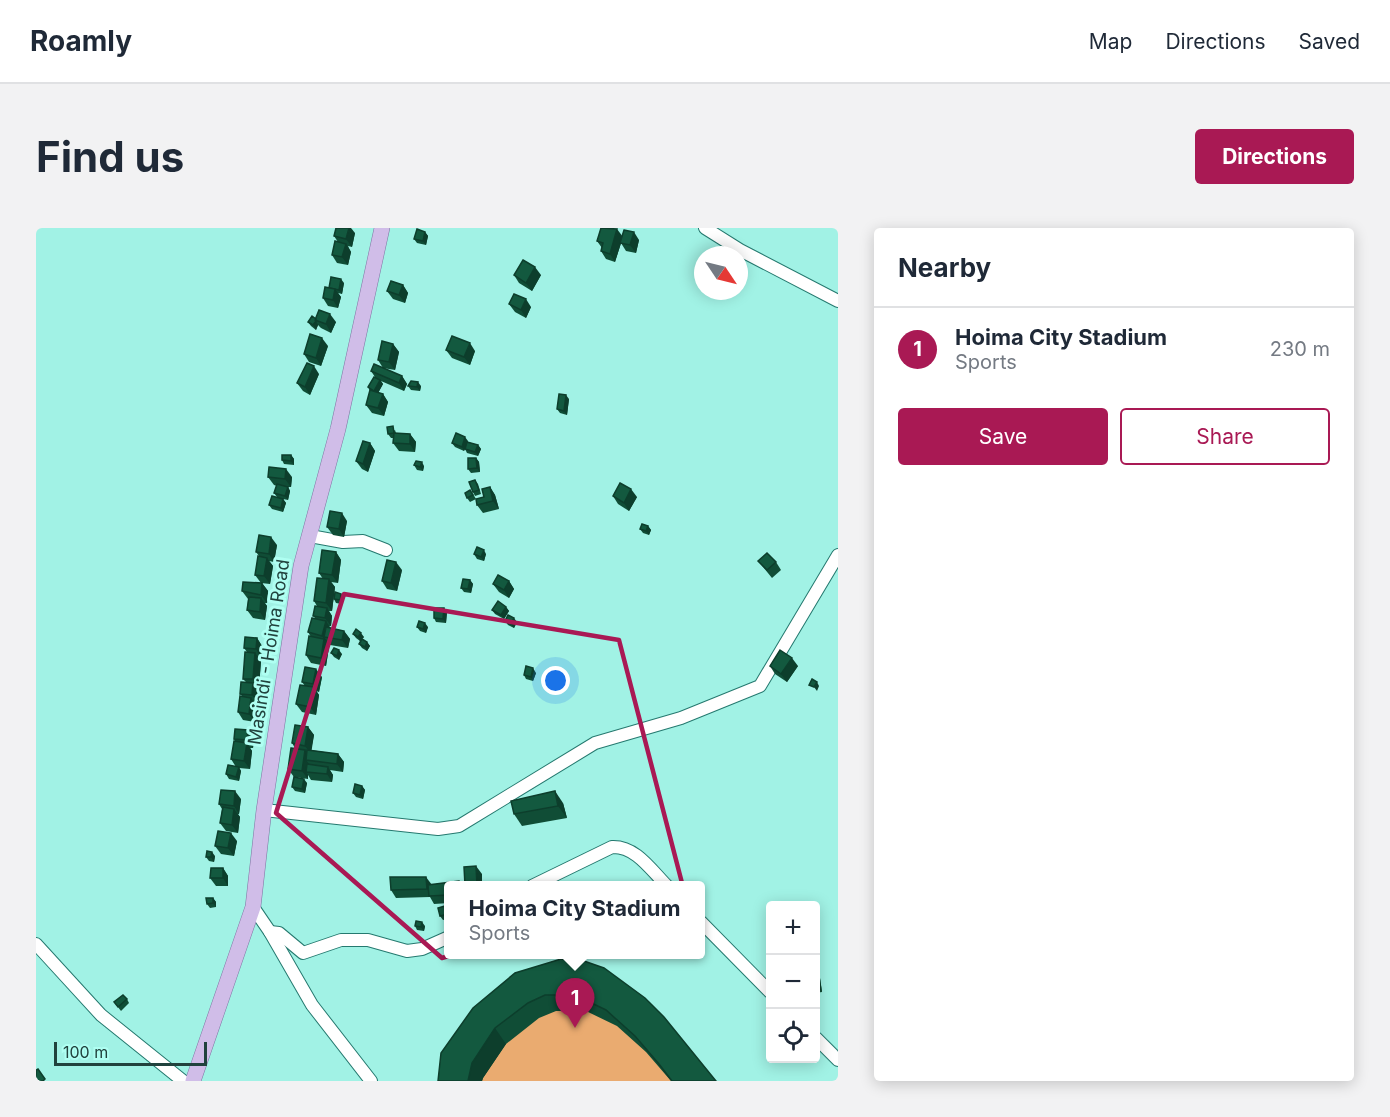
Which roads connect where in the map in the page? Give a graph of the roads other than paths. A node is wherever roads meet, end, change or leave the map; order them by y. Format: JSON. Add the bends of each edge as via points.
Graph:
{"nodes":[{"id":1,"x":382,"y":228,"type":"edge"},
{"id":2,"x":705,"y":228,"type":"edge"},
{"id":3,"x":838,"y":301,"type":"edge"},
{"id":4,"x":310,"y":536,"type":"junction"},
{"id":5,"x":386,"y":550,"type":"dead end"},
{"id":6,"x":838,"y":555,"type":"edge"},
{"id":7,"x":264,"y":810,"type":"junction"},
{"id":8,"x":540,"y":881,"type":"edge"},
{"id":9,"x":663,"y":881,"type":"edge"},
{"id":10,"x":253,"y":907,"type":"junction"},
{"id":11,"x":705,"y":926,"type":"edge"},
{"id":12,"x":270,"y":932,"type":"junction"},
{"id":13,"x":444,"y":939,"type":"edge"},
{"id":14,"x":36,"y":944,"type":"edge"},
{"id":15,"x":766,"y":987,"type":"edge"},
{"id":16,"x":820,"y":1042,"type":"edge"},
{"id":17,"x":838,"y":1060,"type":"edge"},
{"id":18,"x":183,"y":1081,"type":"edge"},
{"id":19,"x":193,"y":1081,"type":"edge"},
{"id":20,"x":371,"y":1081,"type":"edge"}],
"edges":[{"from":1,"to":4,"type":"main road","name":"Masindi - Hoima Road"},
{"from":2,"to":3,"type":"street"},
{"from":4,"to":5,"type":"street","via":[[363,541]]},
{"from":4,"to":7,"type":"main road","name":"Masindi - Hoima Road","via":[[301,566]]},
{"from":6,"to":7,"type":"street","via":[[760,686],[681,718],[595,743],[459,826],[438,829]]},
{"from":7,"to":10,"type":"main road","name":"Masindi - Hoima Road"},
{"from":8,"to":9,"type":"street","via":[[612,847],[632,851]]},
{"from":10,"to":12,"type":"street"},
{"from":10,"to":19,"type":"main road","name":"Masindi - Hoima Road"},
{"from":11,"to":15,"type":"street"},
{"from":12,"to":13,"type":"street","via":[[279,933],[303,953],[341,940],[368,940],[407,951]]},
{"from":12,"to":20,"type":"street","via":[[312,1005]]},
{"from":14,"to":18,"type":"street","via":[[101,1016]]},
{"from":16,"to":17,"type":"street"}]}
